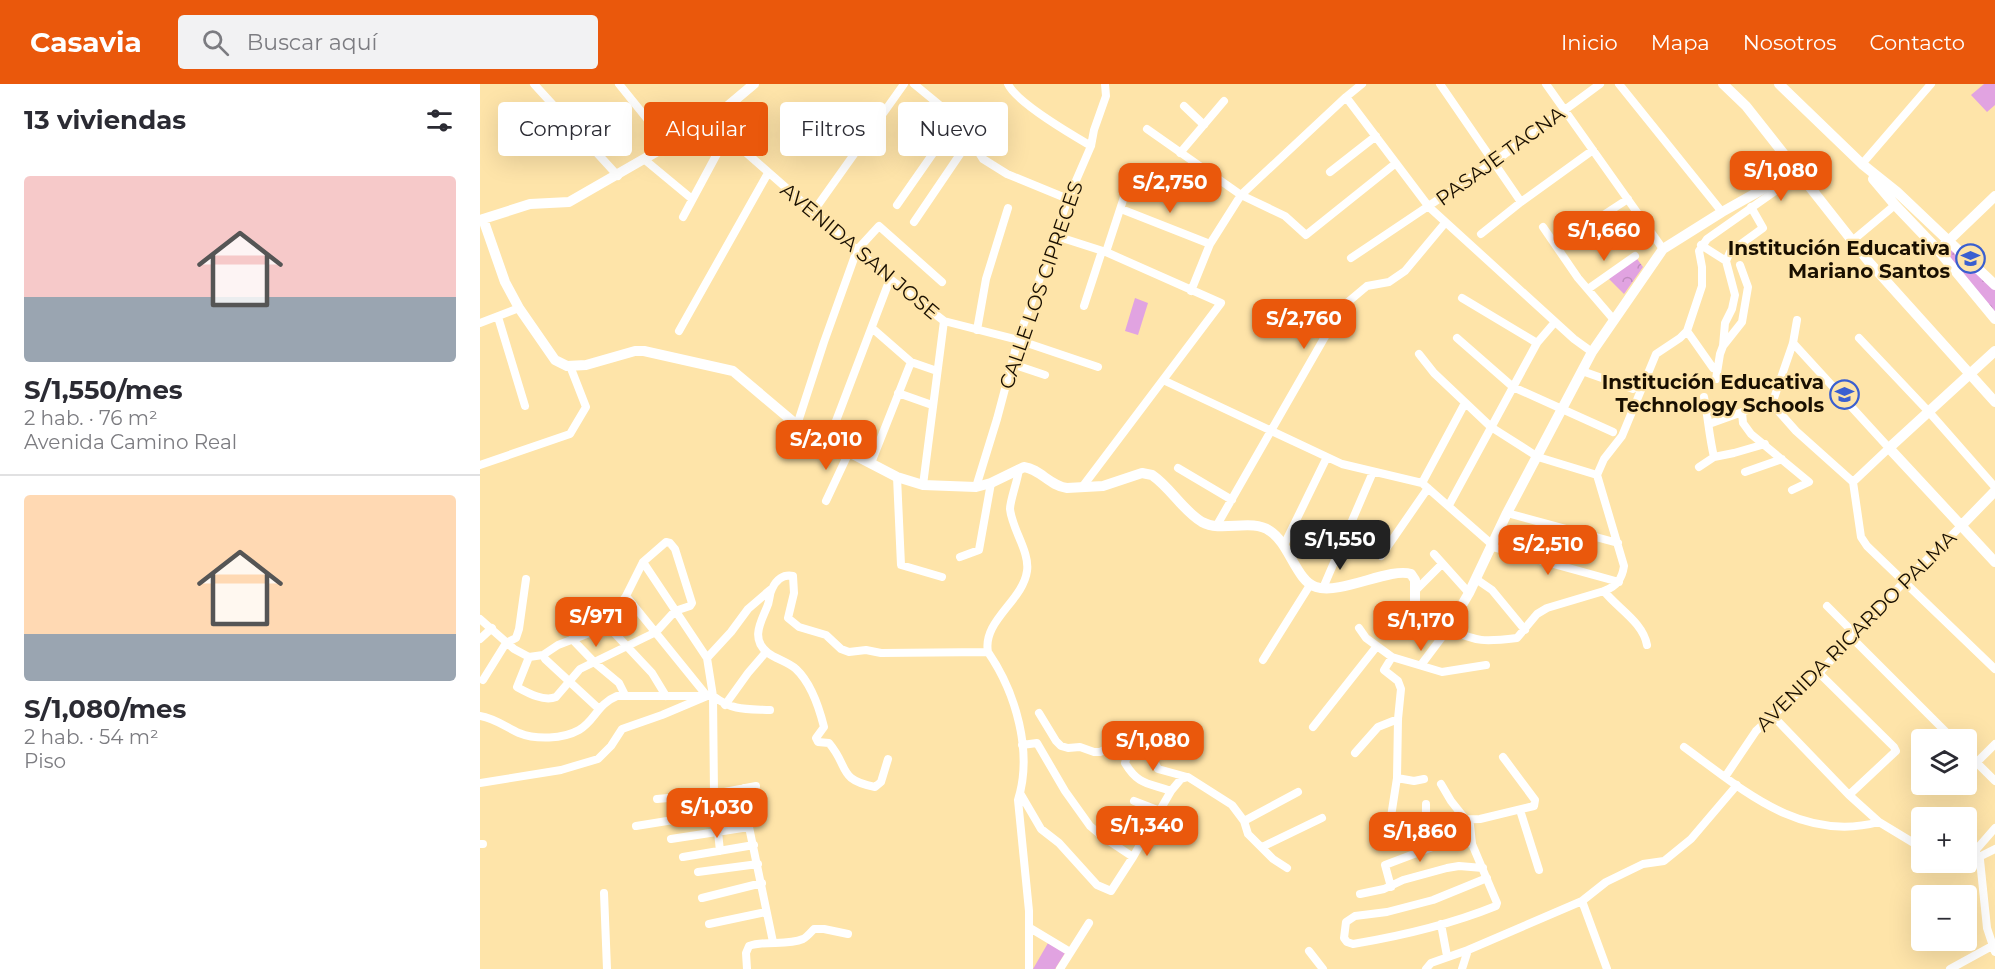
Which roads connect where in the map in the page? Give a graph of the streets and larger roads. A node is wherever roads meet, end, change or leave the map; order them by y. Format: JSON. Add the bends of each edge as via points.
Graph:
{"nodes":[{"id":1,"x":534,"y":84,"type":"edge"},
{"id":2,"x":619,"y":84,"type":"edge"},
{"id":3,"x":754,"y":84,"type":"edge"},
{"id":4,"x":904,"y":84,"type":"edge"},
{"id":5,"x":914,"y":84,"type":"edge"},
{"id":6,"x":1008,"y":84,"type":"edge"},
{"id":7,"x":1105,"y":84,"type":"edge"},
{"id":8,"x":1362,"y":84,"type":"edge"},
{"id":9,"x":1440,"y":84,"type":"edge"},
{"id":10,"x":1546,"y":84,"type":"edge"},
{"id":11,"x":1600,"y":84,"type":"edge"},
{"id":12,"x":1618,"y":84,"type":"edge"},
{"id":13,"x":1723,"y":84,"type":"edge"},
{"id":14,"x":1779,"y":84,"type":"edge"},
{"id":15,"x":1931,"y":84,"type":"edge"},
{"id":16,"x":1346,"y":97,"type":"junction"},
{"id":17,"x":1224,"y":101,"type":"dead end"},
{"id":18,"x":733,"y":102,"type":"edge"},
{"id":19,"x":936,"y":102,"type":"edge"},
{"id":20,"x":1185,"y":106,"type":"dead end"},
{"id":21,"x":1565,"y":110,"type":"junction"},
{"id":22,"x":644,"y":115,"type":"edge"},
{"id":23,"x":1204,"y":125,"type":"junction"},
{"id":24,"x":1147,"y":129,"type":"dead end"},
{"id":25,"x":1376,"y":136,"type":"junction"},
{"id":26,"x":1091,"y":146,"type":"junction"},
{"id":27,"x":1593,"y":150,"type":"junction"},
{"id":28,"x":1180,"y":153,"type":"junction"},
{"id":29,"x":652,"y":156,"type":"edge"},
{"id":30,"x":716,"y":156,"type":"edge"},
{"id":31,"x":748,"y":156,"type":"edge"},
{"id":32,"x":931,"y":156,"type":"edge"},
{"id":33,"x":959,"y":156,"type":"edge"},
{"id":34,"x":980,"y":156,"type":"edge"},
{"id":35,"x":645,"y":160,"type":"junction"},
{"id":36,"x":1494,"y":162,"type":"junction"},
{"id":37,"x":1396,"y":163,"type":"junction"},
{"id":38,"x":1862,"y":164,"type":"junction"},
{"id":39,"x":1797,"y":170,"type":"junction"},
{"id":40,"x":1330,"y":172,"type":"dead end"},
{"id":41,"x":768,"y":173,"type":"junction"},
{"id":42,"x":618,"y":176,"type":"junction"},
{"id":43,"x":1785,"y":176,"type":"junction"},
{"id":44,"x":1128,"y":185,"type":"dead end"},
{"id":45,"x":1240,"y":195,"type":"junction"},
{"id":46,"x":1995,"y":196,"type":"edge"},
{"id":47,"x":692,"y":199,"type":"junction"},
{"id":48,"x":1068,"y":199,"type":"junction"},
{"id":49,"x":1628,"y":199,"type":"junction"},
{"id":50,"x":1521,"y":202,"type":"junction"},
{"id":51,"x":897,"y":205,"type":"dead end"},
{"id":52,"x":1895,"y":205,"type":"junction"},
{"id":53,"x":1429,"y":207,"type":"junction"},
{"id":54,"x":1751,"y":207,"type":"junction"},
{"id":55,"x":1008,"y":208,"type":"dead end"},
{"id":56,"x":1121,"y":209,"type":"junction"},
{"id":57,"x":813,"y":212,"type":"junction"},
{"id":58,"x":1722,"y":212,"type":"junction"},
{"id":59,"x":682,"y":217,"type":"dead end"},
{"id":60,"x":481,"y":219,"type":"edge"},
{"id":61,"x":914,"y":222,"type":"dead end"},
{"id":62,"x":1445,"y":223,"type":"junction"},
{"id":63,"x":1543,"y":227,"type":"dead end"},
{"id":64,"x":1481,"y":234,"type":"dead end"},
{"id":65,"x":1056,"y":236,"type":"junction"},
{"id":66,"x":1852,"y":241,"type":"junction"},
{"id":67,"x":1948,"y":241,"type":"junction"},
{"id":68,"x":1210,"y":244,"type":"junction"},
{"id":69,"x":1701,"y":245,"type":"junction"},
{"id":70,"x":1556,"y":246,"type":"junction"},
{"id":71,"x":1663,"y":249,"type":"junction"},
{"id":72,"x":857,"y":250,"type":"junction"},
{"id":73,"x":1938,"y":250,"type":"junction"},
{"id":74,"x":1104,"y":252,"type":"junction"},
{"id":75,"x":1635,"y":256,"type":"dead end"},
{"id":76,"x":1351,"y":258,"type":"dead end"},
{"id":77,"x":1726,"y":261,"type":"junction"},
{"id":78,"x":1740,"y":265,"type":"dead end"},
{"id":79,"x":890,"y":279,"type":"junction"},
{"id":80,"x":942,"y":282,"type":"dead end"},
{"id":81,"x":1995,"y":285,"type":"edge"},
{"id":82,"x":1588,"y":289,"type":"junction"},
{"id":83,"x":1191,"y":291,"type":"junction"},
{"id":84,"x":1462,"y":298,"type":"dead end"},
{"id":85,"x":1084,"y":306,"type":"dead end"},
{"id":86,"x":519,"y":308,"type":"junction"},
{"id":87,"x":498,"y":317,"type":"junction"},
{"id":88,"x":1995,"y":319,"type":"edge"},
{"id":89,"x":1614,"y":320,"type":"junction"},
{"id":90,"x":1797,"y":320,"type":"dead end"},
{"id":91,"x":944,"y":321,"type":"junction"},
{"id":92,"x":1555,"y":322,"type":"junction"},
{"id":93,"x":480,"y":323,"type":"edge"},
{"id":94,"x":872,"y":328,"type":"junction"},
{"id":95,"x":977,"y":330,"type":"junction"},
{"id":96,"x":679,"y":331,"type":"dead end"},
{"id":97,"x":1687,"y":331,"type":"junction"},
{"id":98,"x":1457,"y":338,"type":"dead end"},
{"id":99,"x":1858,"y":338,"type":"dead end"},
{"id":100,"x":1018,"y":340,"type":"junction"},
{"id":101,"x":1537,"y":343,"type":"junction"},
{"id":102,"x":1793,"y":343,"type":"junction"},
{"id":103,"x":1723,"y":346,"type":"junction"},
{"id":104,"x":1995,"y":351,"type":"edge"},
{"id":105,"x":1592,"y":352,"type":"junction"},
{"id":106,"x":1419,"y":354,"type":"dead end"},
{"id":107,"x":911,"y":362,"type":"junction"},
{"id":108,"x":1012,"y":364,"type":"junction"},
{"id":109,"x":570,"y":366,"type":"junction"},
{"id":110,"x":1098,"y":367,"type":"dead end"},
{"id":111,"x":1713,"y":368,"type":"dead end"},
{"id":112,"x":937,"y":371,"type":"junction"},
{"id":113,"x":1582,"y":371,"type":"junction"},
{"id":114,"x":1970,"y":374,"type":"junction"},
{"id":115,"x":1045,"y":375,"type":"dead end"},
{"id":116,"x":1716,"y":379,"type":"dead end"},
{"id":117,"x":1163,"y":380,"type":"junction"},
{"id":118,"x":1513,"y":387,"type":"junction"},
{"id":119,"x":1634,"y":389,"type":"dead end"},
{"id":120,"x":898,"y":393,"type":"junction"},
{"id":121,"x":1704,"y":396,"type":"dead end"},
{"id":122,"x":1995,"y":402,"type":"edge"},
{"id":123,"x":1465,"y":403,"type":"junction"},
{"id":124,"x":1772,"y":404,"type":"junction"},
{"id":125,"x":933,"y":405,"type":"junction"},
{"id":126,"x":525,"y":406,"type":"dead end"},
{"id":127,"x":1561,"y":410,"type":"junction"},
{"id":128,"x":1929,"y":412,"type":"junction"},
{"id":129,"x":1742,"y":413,"type":"junction"},
{"id":130,"x":1709,"y":424,"type":"junction"},
{"id":131,"x":797,"y":425,"type":"junction"},
{"id":132,"x":1491,"y":427,"type":"junction"},
{"id":133,"x":1273,"y":430,"type":"junction"},
{"id":134,"x":1613,"y":432,"type":"dead end"},
{"id":135,"x":828,"y":442,"type":"junction"},
{"id":136,"x":1765,"y":444,"type":"junction"},
{"id":137,"x":1889,"y":448,"type":"junction"},
{"id":138,"x":849,"y":452,"type":"junction"},
{"id":139,"x":1714,"y":456,"type":"junction"},
{"id":140,"x":1327,"y":457,"type":"junction"},
{"id":141,"x":1538,"y":457,"type":"junction"},
{"id":142,"x":1782,"y":459,"type":"junction"},
{"id":143,"x":871,"y":463,"type":"junction"},
{"id":144,"x":480,"y":465,"type":"edge"},
{"id":145,"x":1699,"y":467,"type":"dead end"},
{"id":146,"x":1178,"y":468,"type":"dead end"},
{"id":147,"x":1019,"y":469,"type":"junction"},
{"id":148,"x":1373,"y":472,"type":"junction"},
{"id":149,"x":1745,"y":472,"type":"dead end"},
{"id":150,"x":1597,"y":475,"type":"junction"},
{"id":151,"x":897,"y":477,"type":"junction"},
{"id":152,"x":1853,"y":482,"type":"junction"},
{"id":153,"x":992,"y":483,"type":"junction"},
{"id":154,"x":922,"y":485,"type":"junction"},
{"id":155,"x":1425,"y":485,"type":"junction"},
{"id":156,"x":1083,"y":486,"type":"junction"},
{"id":157,"x":976,"y":487,"type":"junction"},
{"id":158,"x":1995,"y":489,"type":"edge"},
{"id":159,"x":1792,"y":490,"type":"dead end"},
{"id":160,"x":1232,"y":500,"type":"junction"},
{"id":161,"x":826,"y":501,"type":"dead end"},
{"id":162,"x":1449,"y":505,"type":"junction"},
{"id":163,"x":1507,"y":513,"type":"junction"},
{"id":164,"x":1217,"y":525,"type":"junction"},
{"id":165,"x":1961,"y":526,"type":"junction"},
{"id":166,"x":1618,"y":543,"type":"junction"},
{"id":167,"x":1492,"y":544,"type":"junction"},
{"id":168,"x":1284,"y":545,"type":"junction"},
{"id":169,"x":1434,"y":554,"type":"dead end"},
{"id":170,"x":1380,"y":556,"type":"dead end"},
{"id":171,"x":960,"y":557,"type":"dead end"},
{"id":172,"x":643,"y":562,"type":"junction"},
{"id":173,"x":1995,"y":562,"type":"edge"},
{"id":174,"x":1443,"y":564,"type":"junction"},
{"id":175,"x":942,"y":577,"type":"dead end"},
{"id":176,"x":526,"y":579,"type":"dead end"},
{"id":177,"x":1476,"y":579,"type":"junction"},
{"id":178,"x":1618,"y":582,"type":"junction"},
{"id":179,"x":1904,"y":582,"type":"junction"},
{"id":180,"x":1311,"y":585,"type":"junction"},
{"id":181,"x":1323,"y":588,"type":"junction"},
{"id":182,"x":771,"y":590,"type":"junction"},
{"id":183,"x":1416,"y":590,"type":"junction"},
{"id":184,"x":1604,"y":591,"type":"junction"},
{"id":185,"x":1469,"y":593,"type":"junction"},
{"id":186,"x":626,"y":596,"type":"junction"},
{"id":187,"x":1827,"y":606,"type":"dead end"},
{"id":188,"x":675,"y":611,"type":"junction"},
{"id":189,"x":480,"y":619,"type":"edge"},
{"id":190,"x":606,"y":624,"type":"junction"},
{"id":191,"x":492,"y":628,"type":"junction"},
{"id":192,"x":1359,"y":628,"type":"dead end"},
{"id":193,"x":1448,"y":629,"type":"junction"},
{"id":194,"x":1525,"y":630,"type":"junction"},
{"id":195,"x":656,"y":632,"type":"junction"},
{"id":196,"x":1854,"y":637,"type":"junction"},
{"id":197,"x":480,"y":639,"type":"edge"},
{"id":198,"x":572,"y":639,"type":"junction"},
{"id":199,"x":506,"y":643,"type":"junction"},
{"id":200,"x":1647,"y":645,"type":"dead end"},
{"id":201,"x":1377,"y":646,"type":"junction"},
{"id":202,"x":626,"y":648,"type":"junction"},
{"id":203,"x":766,"y":652,"type":"junction"},
{"id":204,"x":988,"y":652,"type":"junction"},
{"id":205,"x":543,"y":655,"type":"junction"},
{"id":206,"x":529,"y":657,"type":"junction"},
{"id":207,"x":1392,"y":657,"type":"junction"},
{"id":208,"x":707,"y":658,"type":"junction"},
{"id":209,"x":1263,"y":660,"type":"dead end"},
{"id":210,"x":595,"y":663,"type":"junction"},
{"id":211,"x":1421,"y":665,"type":"junction"},
{"id":212,"x":1486,"y":665,"type":"dead end"},
{"id":213,"x":1995,"y":669,"type":"edge"},
{"id":214,"x":1819,"y":673,"type":"junction"},
{"id":215,"x":483,"y":680,"type":"dead end"},
{"id":216,"x":569,"y":680,"type":"junction"},
{"id":217,"x":625,"y":695,"type":"junction"},
{"id":218,"x":666,"y":696,"type":"junction"},
{"id":219,"x":710,"y":696,"type":"junction"},
{"id":220,"x":725,"y":705,"type":"junction"},
{"id":221,"x":598,"y":708,"type":"junction"},
{"id":222,"x":770,"y":710,"type":"dead end"},
{"id":223,"x":1039,"y":713,"type":"dead end"},
{"id":224,"x":1772,"y":715,"type":"junction"},
{"id":225,"x":480,"y":716,"type":"edge"},
{"id":226,"x":1398,"y":719,"type":"junction"},
{"id":227,"x":1313,"y":726,"type":"dead end"},
{"id":228,"x":1943,"y":729,"type":"edge"},
{"id":229,"x":1995,"y":744,"type":"edge"},
{"id":230,"x":1022,"y":745,"type":"junction"},
{"id":231,"x":1684,"y":747,"type":"dead end"},
{"id":232,"x":1139,"y":749,"type":"junction"},
{"id":233,"x":1354,"y":753,"type":"dead end"},
{"id":234,"x":1503,"y":756,"type":"dead end"},
{"id":235,"x":888,"y":759,"type":"dead end"},
{"id":236,"x":1977,"y":762,"type":"joint"},
{"id":237,"x":1188,"y":777,"type":"junction"},
{"id":238,"x":1725,"y":777,"type":"junction"},
{"id":239,"x":1396,"y":778,"type":"junction"},
{"id":240,"x":1424,"y":779,"type":"dead end"},
{"id":241,"x":1995,"y":781,"type":"edge"},
{"id":242,"x":480,"y":783,"type":"edge"},
{"id":243,"x":1442,"y":784,"type":"dead end"},
{"id":244,"x":756,"y":786,"type":"dead end"},
{"id":245,"x":1737,"y":786,"type":"junction"},
{"id":246,"x":744,"y":788,"type":"junction"},
{"id":247,"x":1171,"y":791,"type":"junction"},
{"id":248,"x":1298,"y":792,"type":"dead end"},
{"id":249,"x":1020,"y":793,"type":"junction"},
{"id":250,"x":714,"y":794,"type":"junction"},
{"id":251,"x":1849,"y":795,"type":"junction"},
{"id":252,"x":657,"y":799,"type":"dead end"},
{"id":253,"x":1134,"y":801,"type":"dead end"},
{"id":254,"x":1426,"y":804,"type":"dead end"},
{"id":255,"x":748,"y":808,"type":"junction"},
{"id":256,"x":1520,"y":810,"type":"junction"},
{"id":257,"x":1160,"y":811,"type":"junction"},
{"id":258,"x":715,"y":812,"type":"junction"},
{"id":259,"x":1322,"y":818,"type":"dead end"},
{"id":260,"x":1463,"y":819,"type":"junction"},
{"id":261,"x":1244,"y":821,"type":"junction"},
{"id":262,"x":1879,"y":822,"type":"junction"},
{"id":263,"x":1426,"y":825,"type":"junction"},
{"id":264,"x":636,"y":826,"type":"dead end"},
{"id":265,"x":749,"y":827,"type":"junction"},
{"id":266,"x":1995,"y":828,"type":"edge"},
{"id":267,"x":717,"y":832,"type":"junction"},
{"id":268,"x":671,"y":839,"type":"dead end"},
{"id":269,"x":1911,"y":841,"type":"edge"},
{"id":270,"x":1472,"y":844,"type":"junction"},
{"id":271,"x":754,"y":846,"type":"junction"},
{"id":272,"x":1262,"y":847,"type":"junction"},
{"id":273,"x":1995,"y":849,"type":"edge"},
{"id":274,"x":720,"y":851,"type":"junction"},
{"id":275,"x":1977,"y":854,"type":"junction"},
{"id":276,"x":683,"y":857,"type":"dead end"},
{"id":277,"x":1133,"y":857,"type":"junction"},
{"id":278,"x":758,"y":864,"type":"junction"},
{"id":279,"x":1287,"y":868,"type":"dead end"},
{"id":280,"x":1483,"y":868,"type":"junction"},
{"id":281,"x":1539,"y":870,"type":"dead end"},
{"id":282,"x":698,"y":872,"type":"dead end"},
{"id":283,"x":1487,"y":878,"type":"junction"},
{"id":284,"x":762,"y":883,"type":"junction"},
{"id":285,"x":1391,"y":887,"type":"junction"},
{"id":286,"x":604,"y":893,"type":"dead end"},
{"id":287,"x":1360,"y":894,"type":"dead end"},
{"id":288,"x":702,"y":898,"type":"dead end"},
{"id":289,"x":1582,"y":901,"type":"junction"},
{"id":290,"x":766,"y":912,"type":"junction"},
{"id":291,"x":1089,"y":923,"type":"dead end"},
{"id":292,"x":709,"y":924,"type":"dead end"},
{"id":293,"x":1441,"y":924,"type":"junction"},
{"id":294,"x":1030,"y":928,"type":"junction"},
{"id":295,"x":848,"y":934,"type":"dead end"},
{"id":296,"x":773,"y":942,"type":"junction"},
{"id":297,"x":1994,"y":949,"type":"edge"},
{"id":298,"x":1468,"y":950,"type":"junction"},
{"id":299,"x":1309,"y":951,"type":"dead end"},
{"id":300,"x":1070,"y":952,"type":"junction"},
{"id":301,"x":1447,"y":956,"type":"junction"},
{"id":302,"x":607,"y":969,"type":"edge"},
{"id":303,"x":747,"y":969,"type":"edge"},
{"id":304,"x":1029,"y":969,"type":"edge"},
{"id":305,"x":1060,"y":969,"type":"edge"},
{"id":306,"x":1323,"y":969,"type":"edge"},
{"id":307,"x":1426,"y":969,"type":"edge"},
{"id":308,"x":1462,"y":969,"type":"edge"},
{"id":309,"x":1607,"y":969,"type":"edge"},
{"id":310,"x":1950,"y":969,"type":"edge"}],
"edges":[{"from":1,"to":42,"type":"street"},
{"from":2,"to":22,"type":"street"},
{"from":3,"to":18,"type":"street"},
{"from":4,"to":57,"type":"street"},
{"from":5,"to":19,"type":"street"},
{"from":6,"to":26,"type":"street","via":[[1060,127]]},
{"from":7,"to":26,"type":"street","name":"CALLE LOS CIPRECES","via":[[1106,96]]},
{"from":8,"to":16,"type":"street"},
{"from":9,"to":36,"type":"street"},
{"from":10,"to":21,"type":"street"},
{"from":11,"to":21,"type":"street","name":"PASAJE TACNA"},
{"from":12,"to":58,"type":"street"},
{"from":13,"to":39,"type":"street","via":[[1746,106]]},
{"from":14,"to":38,"type":"street"},
{"from":15,"to":38,"type":"street"},
{"from":16,"to":25,"type":"street"},
{"from":16,"to":45,"type":"street"},
{"from":17,"to":23,"type":"street"},
{"from":20,"to":23,"type":"street"},
{"from":21,"to":27,"type":"street"},
{"from":21,"to":36,"type":"street","name":"PASAJE TACNA"},
{"from":23,"to":28,"type":"street"},
{"from":24,"to":28,"type":"street"},
{"from":25,"to":37,"type":"street"},
{"from":25,"to":40,"type":"street"},
{"from":26,"to":48,"type":"street","name":"CALLE LOS CIPRECES"},
{"from":27,"to":49,"type":"street"},
{"from":27,"to":50,"type":"street"},
{"from":28,"to":45,"type":"street"},
{"from":29,"to":35,"type":"street"},
{"from":30,"to":47,"type":"street"},
{"from":31,"to":41,"type":"street","name":"AVENIDA SAN JOSE"},
{"from":32,"to":51,"type":"street"},
{"from":33,"to":61,"type":"street"},
{"from":34,"to":48,"type":"street","via":[[1007,174]]},
{"from":35,"to":42,"type":"street"},
{"from":35,"to":47,"type":"street"},
{"from":36,"to":50,"type":"street"},
{"from":36,"to":53,"type":"street","name":"PASAJE TACNA"},
{"from":37,"to":45,"type":"street","via":[[1306,234],[1285,216]]},
{"from":37,"to":53,"type":"street"},
{"from":38,"to":52,"type":"street"},
{"from":38,"to":67,"type":"street"},
{"from":39,"to":43,"type":"street"},
{"from":39,"to":66,"type":"street"},
{"from":41,"to":57,"type":"street","name":"AVENIDA SAN JOSE"},
{"from":41,"to":96,"type":"street"},
{"from":42,"to":60,"type":"street","via":[[569,202],[530,204]]},
{"from":43,"to":54,"type":"street","via":[[1778,189]]},
{"from":43,"to":58,"type":"street"},
{"from":44,"to":56,"type":"street"},
{"from":45,"to":68,"type":"street"},
{"from":46,"to":67,"type":"street"},
{"from":47,"to":59,"type":"street"},
{"from":48,"to":65,"type":"street","name":"CALLE LOS CIPRECES"},
{"from":49,"to":70,"type":"street"},
{"from":49,"to":71,"type":"street"},
{"from":50,"to":64,"type":"street"},
{"from":52,"to":66,"type":"street"},
{"from":52,"to":73,"type":"street"},
{"from":53,"to":62,"type":"street"},
{"from":53,"to":76,"type":"street","name":"PASAJE TACNA"},
{"from":54,"to":69,"type":"street"},
{"from":54,"to":77,"type":"street","via":[[1763,228],[1730,252]]},
{"from":55,"to":95,"type":"street","via":[[986,279]]},
{"from":56,"to":68,"type":"street"},
{"from":56,"to":74,"type":"street"},
{"from":57,"to":72,"type":"street","name":"AVENIDA SAN JOSE"},
{"from":58,"to":71,"type":"street"},
{"from":60,"to":86,"type":"street"},
{"from":62,"to":92,"type":"street"},
{"from":62,"to":133,"type":"street","via":[[1405,271],[1389,282],[1367,286],[1342,307]]},
{"from":63,"to":70,"type":"street"},
{"from":65,"to":74,"type":"street"},
{"from":65,"to":100,"type":"street","name":"CALLE LOS CIPRECES"},
{"from":66,"to":114,"type":"street"},
{"from":67,"to":73,"type":"street"},
{"from":67,"to":81,"type":"street"},
{"from":68,"to":83,"type":"street"},
{"from":69,"to":77,"type":"street"},
{"from":69,"to":97,"type":"street","via":[[1701,286]]},
{"from":70,"to":82,"type":"street"},
{"from":71,"to":89,"type":"street"},
{"from":72,"to":79,"type":"street","name":"AVENIDA SAN JOSE"},
{"from":72,"to":80,"type":"street","via":[[879,226]]},
{"from":72,"to":131,"type":"street"},
{"from":73,"to":88,"type":"street"},
{"from":74,"to":83,"type":"street"},
{"from":74,"to":85,"type":"street"},
{"from":75,"to":82,"type":"street"},
{"from":77,"to":103,"type":"street","via":[[1734,295]]},
{"from":78,"to":103,"type":"street","via":[[1748,287],[1742,322]]},
{"from":79,"to":91,"type":"street","name":"AVENIDA SAN JOSE"},
{"from":79,"to":94,"type":"street"},
{"from":82,"to":89,"type":"street"},
{"from":83,"to":117,"type":"street","via":[[1221,303]]},
{"from":84,"to":101,"type":"street"},
{"from":86,"to":87,"type":"street"},
{"from":86,"to":109,"type":"street","via":[[555,360]]},
{"from":87,"to":93,"type":"street"},
{"from":87,"to":126,"type":"street"},
{"from":89,"to":105,"type":"street"},
{"from":90,"to":102,"type":"street"},
{"from":91,"to":95,"type":"street","name":"AVENIDA SAN JOSE"},
{"from":91,"to":112,"type":"street"},
{"from":92,"to":101,"type":"street"},
{"from":92,"to":105,"type":"street"},
{"from":94,"to":107,"type":"street"},
{"from":94,"to":135,"type":"street"},
{"from":95,"to":100,"type":"street","name":"AVENIDA SAN JOSE"},
{"from":97,"to":111,"type":"street"},
{"from":97,"to":150,"type":"street","via":[[1656,354],[1622,436]]},
{"from":98,"to":118,"type":"street"},
{"from":99,"to":128,"type":"street"},
{"from":100,"to":108,"type":"street","name":"CALLE LOS CIPRECES"},
{"from":100,"to":110,"type":"street","name":"AVENIDA SAN JOSE"},
{"from":101,"to":118,"type":"street"},
{"from":102,"to":124,"type":"street"},
{"from":102,"to":137,"type":"street"},
{"from":103,"to":116,"type":"street"},
{"from":104,"to":114,"type":"street"},
{"from":105,"to":113,"type":"street"},
{"from":106,"to":123,"type":"street"},
{"from":107,"to":112,"type":"street"},
{"from":107,"to":120,"type":"street"},
{"from":108,"to":115,"type":"street"},
{"from":108,"to":157,"type":"street","name":"CALLE LOS CIPRECES"},
{"from":109,"to":131,"type":"street","via":[[644,351],[733,371]]},
{"from":109,"to":144,"type":"street","via":[[586,407],[570,434]]},
{"from":112,"to":125,"type":"street"},
{"from":113,"to":119,"type":"street"},
{"from":113,"to":127,"type":"street"},
{"from":114,"to":122,"type":"street"},
{"from":114,"to":128,"type":"street"},
{"from":117,"to":133,"type":"street"},
{"from":117,"to":156,"type":"street"},
{"from":118,"to":127,"type":"street"},
{"from":118,"to":132,"type":"street"},
{"from":120,"to":125,"type":"street"},
{"from":120,"to":143,"type":"street"},
{"from":121,"to":130,"type":"street"},
{"from":123,"to":132,"type":"street"},
{"from":123,"to":155,"type":"street"},
{"from":124,"to":129,"type":"street"},
{"from":124,"to":152,"type":"street"},
{"from":125,"to":154,"type":"street"},
{"from":127,"to":134,"type":"street"},
{"from":127,"to":141,"type":"street"},
{"from":128,"to":137,"type":"street"},
{"from":128,"to":158,"type":"street"},
{"from":129,"to":130,"type":"street"},
{"from":129,"to":136,"type":"street","via":[[1743,423],[1751,434]]},
{"from":130,"to":139,"type":"street"},
{"from":131,"to":135,"type":"street"},
{"from":132,"to":141,"type":"street"},
{"from":132,"to":162,"type":"street"},
{"from":133,"to":140,"type":"street"},
{"from":133,"to":160,"type":"street"},
{"from":135,"to":138,"type":"street"},
{"from":136,"to":139,"type":"street"},
{"from":136,"to":142,"type":"street"},
{"from":137,"to":152,"type":"street"},
{"from":137,"to":165,"type":"street"},
{"from":138,"to":143,"type":"street"},
{"from":138,"to":161,"type":"street"},
{"from":139,"to":145,"type":"street"},
{"from":140,"to":148,"type":"street"},
{"from":140,"to":168,"type":"street"},
{"from":141,"to":150,"type":"street"},
{"from":141,"to":163,"type":"street"},
{"from":142,"to":149,"type":"street"},
{"from":142,"to":159,"type":"street","via":[[1809,482]]},
{"from":143,"to":151,"type":"street"},
{"from":146,"to":160,"type":"street"},
{"from":147,"to":153,"type":"street"},
{"from":147,"to":156,"type":"street","via":[[1029,468],[1061,487]]},
{"from":147,"to":204,"type":"street","via":[[1010,507],[1028,570],[1024,584],[990,633]]},
{"from":148,"to":155,"type":"street"},
{"from":148,"to":181,"type":"street"},
{"from":150,"to":166,"type":"street"},
{"from":151,"to":154,"type":"street"},
{"from":151,"to":175,"type":"street","via":[[901,565]]},
{"from":152,"to":179,"type":"street","via":[[1861,537]]},
{"from":153,"to":157,"type":"street"},
{"from":153,"to":171,"type":"street","via":[[979,550]]},
{"from":154,"to":157,"type":"street"},
{"from":155,"to":162,"type":"street"},
{"from":155,"to":170,"type":"street"},
{"from":156,"to":164,"type":"street","via":[[1103,486],[1142,473],[1152,475],[1204,523]]},
{"from":158,"to":165,"type":"street","name":"AVENIDA RICARDO PALMA"},
{"from":160,"to":164,"type":"street"},
{"from":162,"to":167,"type":"street"},
{"from":163,"to":166,"type":"street"},
{"from":163,"to":167,"type":"street"},
{"from":164,"to":168,"type":"street","via":[[1259,526]]},
{"from":165,"to":173,"type":"street"},
{"from":165,"to":179,"type":"street","name":"AVENIDA RICARDO PALMA"},
{"from":166,"to":178,"type":"street","via":[[1624,566]]},
{"from":167,"to":177,"type":"street"},
{"from":167,"to":178,"type":"street"},
{"from":168,"to":180,"type":"street"},
{"from":169,"to":174,"type":"street"},
{"from":172,"to":186,"type":"street"},
{"from":172,"to":188,"type":"street"},
{"from":172,"to":188,"type":"street","via":[[666,542],[675,549],[693,600],[690,606]]},
{"from":174,"to":183,"type":"street"},
{"from":174,"to":185,"type":"street"},
{"from":176,"to":199,"type":"street","via":[[519,629],[516,638]]},
{"from":177,"to":185,"type":"street"},
{"from":177,"to":194,"type":"street","via":[[1492,590]]},
{"from":178,"to":184,"type":"street"},
{"from":179,"to":196,"type":"street","name":"AVENIDA RICARDO PALMA"},
{"from":179,"to":213,"type":"street"},
{"from":180,"to":181,"type":"street"},
{"from":180,"to":209,"type":"street"},
{"from":181,"to":183,"type":"street","via":[[1406,573],[1413,576]]},
{"from":182,"to":203,"type":"street","via":[[758,628]]},
{"from":182,"to":204,"type":"street","via":[[780,578],[794,576],[788,618],[799,627],[826,635],[849,652]]},
{"from":182,"to":208,"type":"street","via":[[748,609]]},
{"from":183,"to":193,"type":"street","via":[[1415,612]]},
{"from":184,"to":194,"type":"street","via":[[1547,608]]},
{"from":184,"to":200,"type":"street","via":[[1637,625]]},
{"from":185,"to":193,"type":"street"},
{"from":186,"to":190,"type":"street"},
{"from":186,"to":195,"type":"street"},
{"from":187,"to":196,"type":"street"},
{"from":188,"to":195,"type":"street"},
{"from":188,"to":208,"type":"street"},
{"from":189,"to":191,"type":"street"},
{"from":190,"to":198,"type":"street"},
{"from":190,"to":202,"type":"street"},
{"from":191,"to":197,"type":"street"},
{"from":191,"to":199,"type":"street"},
{"from":192,"to":201,"type":"street"},
{"from":193,"to":194,"type":"street","via":[[1472,640],[1493,641],[1517,638]]},
{"from":193,"to":211,"type":"street"},
{"from":195,"to":202,"type":"street"},
{"from":195,"to":219,"type":"street"},
{"from":196,"to":214,"type":"street","name":"AVENIDA RICARDO PALMA"},
{"from":196,"to":228,"type":"street"},
{"from":198,"to":205,"type":"street"},
{"from":198,"to":210,"type":"street"},
{"from":199,"to":206,"type":"street"},
{"from":199,"to":215,"type":"street"},
{"from":201,"to":207,"type":"street"},
{"from":201,"to":227,"type":"street"},
{"from":202,"to":210,"type":"street"},
{"from":202,"to":218,"type":"street","via":[[651,673]]},
{"from":203,"to":220,"type":"street"},
{"from":203,"to":235,"type":"street","via":[[794,667],[805,679],[824,727],[816,738],[818,742],[829,743],[838,753],[843,771],[851,779],[875,787],[881,782]]},
{"from":204,"to":230,"type":"street","via":[[1012,699]]},
{"from":205,"to":206,"type":"street"},
{"from":205,"to":216,"type":"street"},
{"from":206,"to":216,"type":"street","via":[[517,687],[551,699]]},
{"from":207,"to":211,"type":"street"},
{"from":207,"to":226,"type":"street","via":[[1384,670],[1401,686]]},
{"from":208,"to":219,"type":"street"},
{"from":210,"to":216,"type":"street","via":[[580,669]]},
{"from":210,"to":217,"type":"street","via":[[619,683]]},
{"from":211,"to":212,"type":"street","via":[[1446,672]]},
{"from":214,"to":224,"type":"street","name":"AVENIDA RICARDO PALMA"},
{"from":214,"to":251,"type":"street","via":[[1896,751]]},
{"from":216,"to":221,"type":"street"},
{"from":217,"to":218,"type":"street"},
{"from":217,"to":221,"type":"street","via":[[607,700]]},
{"from":218,"to":219,"type":"street"},
{"from":219,"to":220,"type":"street"},
{"from":219,"to":242,"type":"street","via":[[622,729],[598,759],[561,770]]},
{"from":219,"to":250,"type":"street"},
{"from":220,"to":222,"type":"street"},
{"from":221,"to":225,"type":"street","via":[[579,730],[553,737],[521,734]]},
{"from":223,"to":232,"type":"street","via":[[1061,746],[1094,752]]},
{"from":224,"to":238,"type":"street","name":"AVENIDA RICARDO PALMA","via":[[1756,731]]},
{"from":224,"to":251,"type":"street"},
{"from":226,"to":233,"type":"street","via":[[1378,727]]},
{"from":226,"to":239,"type":"street"},
{"from":229,"to":236,"type":"street"},
{"from":230,"to":249,"type":"street","via":[[1025,768]]},
{"from":230,"to":277,"type":"street","via":[[1037,743],[1090,826]]},
{"from":231,"to":238,"type":"street"},
{"from":232,"to":237,"type":"street","via":[[1147,751],[1158,769]]},
{"from":232,"to":247,"type":"street","via":[[1127,756],[1125,763],[1132,774],[1137,780]]},
{"from":234,"to":256,"type":"street","via":[[1535,800],[1534,806]]},
{"from":236,"to":241,"type":"street"},
{"from":237,"to":247,"type":"street"},
{"from":237,"to":261,"type":"street","via":[[1232,805]]},
{"from":238,"to":245,"type":"street"},
{"from":239,"to":240,"type":"street"},
{"from":239,"to":263,"type":"street","via":[[1390,823],[1396,831],[1405,833]]},
{"from":243,"to":260,"type":"street"},
{"from":244,"to":246,"type":"street"},
{"from":245,"to":262,"type":"street","via":[[1804,822],[1844,828]]},
{"from":245,"to":289,"type":"street","via":[[1691,840],[1665,861],[1643,864],[1606,882]]},
{"from":246,"to":250,"type":"street"},
{"from":246,"to":255,"type":"street"},
{"from":247,"to":257,"type":"street"},
{"from":248,"to":261,"type":"street"},
{"from":249,"to":277,"type":"street","via":[[1041,829],[1097,885],[1111,891]]},
{"from":249,"to":294,"type":"street","via":[[1018,818]]},
{"from":250,"to":252,"type":"street"},
{"from":250,"to":258,"type":"street"},
{"from":251,"to":262,"type":"street"},
{"from":253,"to":257,"type":"street"},
{"from":254,"to":263,"type":"street"},
{"from":255,"to":258,"type":"street"},
{"from":255,"to":265,"type":"street"},
{"from":256,"to":260,"type":"street"},
{"from":256,"to":281,"type":"street"},
{"from":257,"to":277,"type":"street"},
{"from":258,"to":264,"type":"street"},
{"from":258,"to":267,"type":"street"},
{"from":259,"to":272,"type":"street"},
{"from":260,"to":263,"type":"street"},
{"from":260,"to":270,"type":"street","via":[[1470,825]]},
{"from":261,"to":272,"type":"street","via":[[1248,834]]},
{"from":262,"to":269,"type":"street"},
{"from":265,"to":267,"type":"street"},
{"from":265,"to":271,"type":"street"},
{"from":266,"to":275,"type":"street"},
{"from":267,"to":268,"type":"street"},
{"from":267,"to":274,"type":"street"},
{"from":270,"to":280,"type":"street"},
{"from":270,"to":285,"type":"street","via":[[1460,840],[1443,843],[1385,865]]},
{"from":271,"to":274,"type":"street"},
{"from":271,"to":278,"type":"street"},
{"from":272,"to":279,"type":"street"},
{"from":273,"to":275,"type":"street"},
{"from":274,"to":276,"type":"street"},
{"from":275,"to":297,"type":"street","via":[[1987,928]]},
{"from":278,"to":282,"type":"street"},
{"from":278,"to":284,"type":"street"},
{"from":280,"to":283,"type":"street"},
{"from":280,"to":285,"type":"street","via":[[1447,868]]},
{"from":283,"to":293,"type":"street","via":[[1496,906]]},
{"from":283,"to":293,"type":"street","via":[[1424,902],[1355,916],[1346,922],[1343,934],[1353,944]]},
{"from":284,"to":288,"type":"street"},
{"from":284,"to":290,"type":"street"},
{"from":285,"to":287,"type":"street"},
{"from":286,"to":302,"type":"street"},
{"from":289,"to":298,"type":"street"},
{"from":289,"to":309,"type":"street"},
{"from":290,"to":292,"type":"street"},
{"from":290,"to":296,"type":"street"},
{"from":291,"to":300,"type":"street"},
{"from":293,"to":301,"type":"street"},
{"from":294,"to":300,"type":"street"},
{"from":294,"to":304,"type":"street"},
{"from":295,"to":296,"type":"street","via":[[814,929],[804,938]]},
{"from":296,"to":303,"type":"street","via":[[749,946]]},
{"from":297,"to":310,"type":"street"},
{"from":298,"to":301,"type":"street"},
{"from":298,"to":308,"type":"street"},
{"from":299,"to":306,"type":"street"},
{"from":300,"to":305,"type":"street"},
{"from":301,"to":307,"type":"street"}]}
